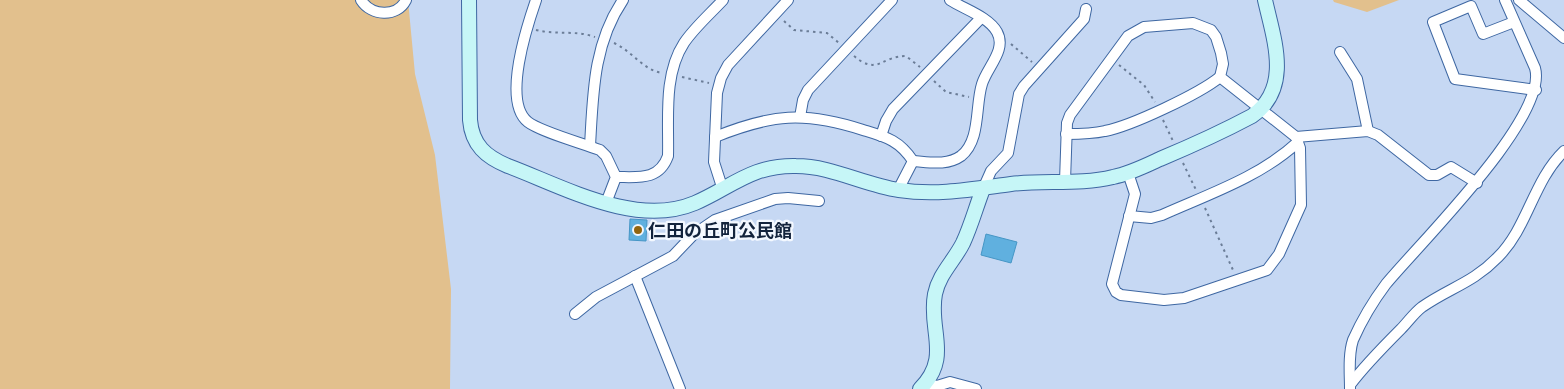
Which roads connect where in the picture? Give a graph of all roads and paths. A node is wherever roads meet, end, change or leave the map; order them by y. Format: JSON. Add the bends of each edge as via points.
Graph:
{"nodes":[{"id":1,"x":360,"y":0,"type":"edge"},
{"id":2,"x":406,"y":0,"type":"edge"},
{"id":3,"x":469,"y":0,"type":"edge"},
{"id":4,"x":536,"y":0,"type":"edge"},
{"id":5,"x":623,"y":0,"type":"edge"},
{"id":6,"x":722,"y":0,"type":"edge"},
{"id":7,"x":788,"y":0,"type":"edge"},
{"id":8,"x":892,"y":0,"type":"edge"},
{"id":9,"x":950,"y":0,"type":"edge"},
{"id":10,"x":1265,"y":0,"type":"edge"},
{"id":11,"x":1506,"y":0,"type":"edge"},
{"id":12,"x":1519,"y":0,"type":"edge"},
{"id":13,"x":1086,"y":9,"type":"dead end"},
{"id":14,"x":776,"y":13,"type":"junction"},
{"id":15,"x":980,"y":18,"type":"junction"},
{"id":16,"x":1514,"y":22,"type":"junction"},
{"id":17,"x":1564,"y":38,"type":"edge"},
{"id":18,"x":1007,"y":41,"type":"dead end"},
{"id":19,"x":846,"y":50,"type":"junction"},
{"id":20,"x":1340,"y":52,"type":"dead end"},
{"id":21,"x":1040,"y":68,"type":"junction"},
{"id":22,"x":927,"y":74,"type":"junction"},
{"id":23,"x":672,"y":75,"type":"junction"},
{"id":24,"x":1220,"y":76,"type":"junction"},
{"id":25,"x":718,"y":84,"type":"junction"},
{"id":26,"x":1536,"y":90,"type":"junction"},
{"id":27,"x":978,"y":98,"type":"junction"},
{"id":28,"x":1262,"y":110,"type":"junction"},
{"id":29,"x":800,"y":117,"type":"junction"},
{"id":30,"x":1368,"y":131,"type":"junction"},
{"id":31,"x":1066,"y":134,"type":"junction"},
{"id":32,"x":881,"y":136,"type":"junction"},
{"id":33,"x":715,"y":137,"type":"junction"},
{"id":34,"x":1297,"y":139,"type":"junction"},
{"id":35,"x":590,"y":146,"type":"junction"},
{"id":36,"x":1564,"y":151,"type":"edge"},
{"id":37,"x":913,"y":161,"type":"junction"},
{"id":38,"x":1128,"y":173,"type":"junction"},
{"id":39,"x":616,"y":177,"type":"junction"},
{"id":40,"x":1065,"y":181,"type":"junction"},
{"id":41,"x":1478,"y":183,"type":"junction"},
{"id":42,"x":722,"y":187,"type":"junction"},
{"id":43,"x":983,"y":189,"type":"junction"},
{"id":44,"x":898,"y":190,"type":"junction"},
{"id":45,"x":819,"y":201,"type":"dead end"},
{"id":46,"x":606,"y":203,"type":"junction"},
{"id":47,"x":1129,"y":216,"type":"junction"},
{"id":48,"x":635,"y":276,"type":"junction"},
{"id":49,"x":575,"y":314,"type":"dead end"},
{"id":50,"x":923,"y":386,"type":"edge"},
{"id":51,"x":1349,"y":388,"type":"edge"},
{"id":52,"x":680,"y":389,"type":"edge"},
{"id":53,"x":976,"y":389,"type":"edge"}],
"edges":[{"from":1,"to":2,"type":"street","via":[[368,9],[380,13],[397,10]]},
{"from":3,"to":46,"type":"street","via":[[470,120],[481,150],[493,160]]},
{"from":4,"to":35,"type":"street","via":[[518,70],[518,107],[530,123]]},
{"from":5,"to":35,"type":"street","via":[[596,63]]},
{"from":6,"to":23,"type":"street","via":[[684,42]]},
{"from":7,"to":14,"type":"street"},
{"from":8,"to":19,"type":"street"},
{"from":9,"to":15,"type":"street"},
{"from":10,"to":28,"type":"street","via":[[1278,73],[1274,91]]},
{"from":11,"to":16,"type":"street"},
{"from":12,"to":17,"type":"street"},
{"from":13,"to":21,"type":"street","via":[[1084,19]]},
{"from":14,"to":19,"type":"path","via":[[794,30],[827,33]]},
{"from":14,"to":25,"type":"street","via":[[728,65]]},
{"from":15,"to":22,"type":"street"},
{"from":15,"to":27,"type":"street","via":[[994,27],[1000,40],[998,54],[984,77]]},
{"from":16,"to":26,"type":"street","via":[[1535,68]]},
{"from":16,"to":26,"type":"street","via":[[1483,34],[1472,6],[1433,22],[1455,79]]},
{"from":18,"to":21,"type":"path"},
{"from":19,"to":22,"type":"path","via":[[867,66],[906,56]]},
{"from":19,"to":29,"type":"street","via":[[808,90]]},
{"from":20,"to":30,"type":"street","via":[[1357,79]]},
{"from":21,"to":43,"type":"street","via":[[1019,94],[1008,153],[991,171]]},
{"from":22,"to":27,"type":"path","via":[[946,92]]},
{"from":22,"to":32,"type":"street","via":[[889,115]]},
{"from":23,"to":25,"type":"path"},
{"from":23,"to":39,"type":"street","via":[[665,165],[646,177]]},
{"from":24,"to":28,"type":"street"},
{"from":24,"to":31,"type":"street","via":[[1201,90],[1122,126]]},
{"from":24,"to":31,"type":"street","via":[[1221,53],[1211,30],[1193,23],[1144,27],[1128,36],[1074,107]]},
{"from":25,"to":33,"type":"street"},
{"from":26,"to":41,"type":"street"},
{"from":27,"to":37,"type":"street","via":[[971,144],[962,155],[947,162]]},
{"from":28,"to":34,"type":"street"},
{"from":28,"to":38,"type":"street"},
{"from":29,"to":32,"type":"street","via":[[838,122]]},
{"from":29,"to":33,"type":"street","via":[[758,121]]},
{"from":30,"to":34,"type":"street"},
{"from":30,"to":41,"type":"street","via":[[1378,135],[1429,175],[1437,175],[1451,167]]},
{"from":31,"to":40,"type":"street"},
{"from":32,"to":37,"type":"street","via":[[904,148]]},
{"from":33,"to":42,"type":"street","via":[[714,169]]},
{"from":34,"to":47,"type":"street","via":[[1279,160],[1260,171],[1162,215],[1151,218]]},
{"from":34,"to":47,"type":"street","via":[[1301,205],[1274,263],[1258,274],[1184,298],[1164,300],[1121,295],[1112,284]]},
{"from":35,"to":39,"type":"street","via":[[606,156]]},
{"from":36,"to":51,"type":"street","via":[[1546,172],[1522,223],[1499,256],[1463,285],[1421,308],[1363,368]]},
{"from":37,"to":44,"type":"street"},
{"from":38,"to":40,"type":"street","via":[[1095,180]]},
{"from":38,"to":47,"type":"street","via":[[1135,194]]},
{"from":39,"to":46,"type":"street"},
{"from":40,"to":43,"type":"street","via":[[1039,181]]},
{"from":41,"to":51,"type":"street","via":[[1385,286],[1353,342]]},
{"from":42,"to":44,"type":"street","via":[[764,169],[796,166],[835,171]]},
{"from":42,"to":46,"type":"street","via":[[697,202],[665,211],[632,210]]},
{"from":43,"to":44,"type":"street","via":[[931,193]]},
{"from":43,"to":50,"type":"street","via":[[962,244],[940,280],[935,295],[937,358],[934,370]]},
{"from":45,"to":48,"type":"street","via":[[775,199],[715,220],[693,235],[673,256]]},
{"from":48,"to":49,"type":"street","via":[[596,297]]},
{"from":48,"to":52,"type":"street"},
{"from":50,"to":53,"type":"street","via":[[950,382]]}]}
